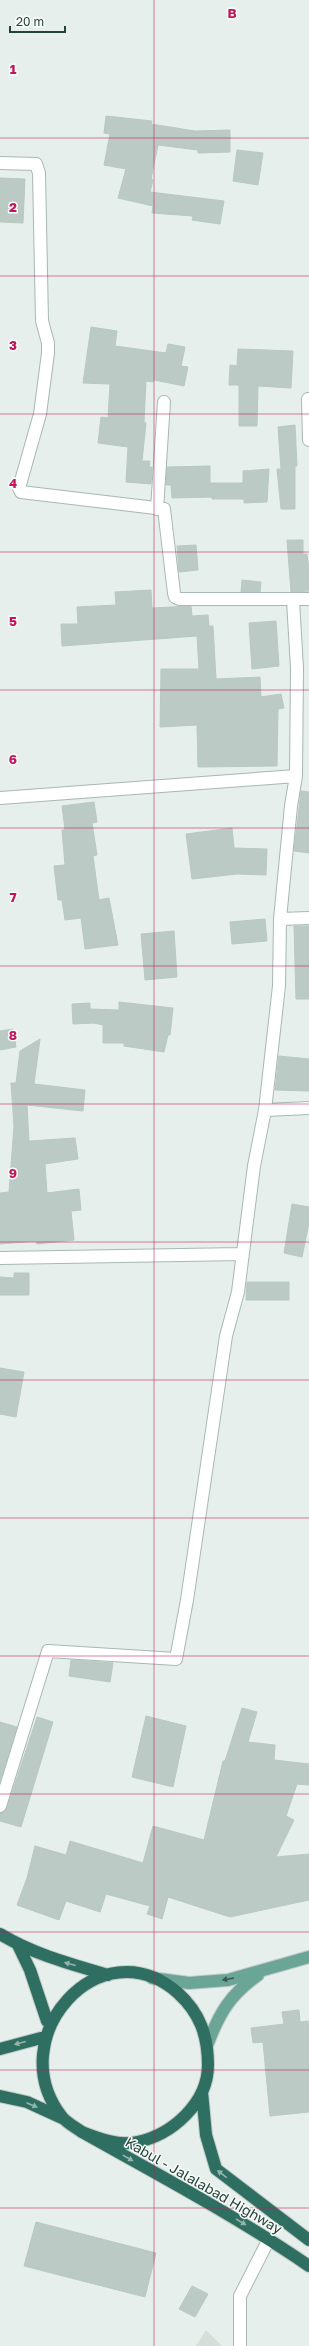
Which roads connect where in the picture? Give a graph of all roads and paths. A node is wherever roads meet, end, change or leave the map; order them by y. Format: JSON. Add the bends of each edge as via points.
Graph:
{"nodes":[{"id":1,"x":0,"y":163,"type":"edge"},
{"id":2,"x":308,"y":399,"type":"dead end"},
{"id":3,"x":164,"y":402,"type":"dead end"},
{"id":4,"x":309,"y":440,"type":"edge"},
{"id":5,"x":157,"y":509,"type":"junction"},
{"id":6,"x":309,"y":600,"type":"edge"},
{"id":7,"x":293,"y":601,"type":"junction"},
{"id":8,"x":296,"y":776,"type":"junction"},
{"id":9,"x":0,"y":798,"type":"edge"},
{"id":10,"x":309,"y":918,"type":"edge"},
{"id":11,"x":280,"y":919,"type":"junction"},
{"id":12,"x":309,"y":1108,"type":"edge"},
{"id":13,"x":265,"y":1110,"type":"junction"},
{"id":14,"x":242,"y":1254,"type":"junction"},
{"id":15,"x":0,"y":1258,"type":"edge"},
{"id":16,"x":0,"y":1806,"type":"edge"},
{"id":17,"x":0,"y":1934,"type":"edge"},
{"id":18,"x":18,"y":1945,"type":"junction"},
{"id":19,"x":309,"y":1957,"type":"edge"},
{"id":20,"x":265,"y":1970,"type":"junction"},
{"id":21,"x":108,"y":1975,"type":"junction"},
{"id":22,"x":151,"y":1978,"type":"junction"},
{"id":23,"x":46,"y":2021,"type":"junction"},
{"id":24,"x":41,"y":2038,"type":"junction"},
{"id":25,"x":208,"y":2043,"type":"junction"},
{"id":26,"x":0,"y":2048,"type":"edge"},
{"id":27,"x":202,"y":2092,"type":"junction"},
{"id":28,"x":0,"y":2096,"type":"edge"},
{"id":29,"x":62,"y":2118,"type":"junction"},
{"id":30,"x":82,"y":2132,"type":"junction"},
{"id":31,"x":269,"y":2239,"type":"junction"},
{"id":32,"x":309,"y":2240,"type":"edge"},
{"id":33,"x":309,"y":2266,"type":"edge"},
{"id":34,"x":240,"y":2346,"type":"edge"}],
"edges":[{"from":1,"to":5,"type":"street","via":[[36,164],[39,173],[42,321],[48,353],[40,414],[20,492]]},
{"from":2,"to":4,"type":"street"},
{"from":3,"to":5,"type":"street"},
{"from":5,"to":7,"type":"street","via":[[164,509],[166,514],[175,597]]},
{"from":6,"to":7,"type":"street"},
{"from":7,"to":8,"type":"street","via":[[297,668]]},
{"from":8,"to":9,"type":"street"},
{"from":8,"to":11,"type":"street"},
{"from":10,"to":11,"type":"street"},
{"from":11,"to":13,"type":"street","via":[[278,986]]},
{"from":12,"to":13,"type":"street"},
{"from":13,"to":14,"type":"street","via":[[254,1166]]},
{"from":14,"to":15,"type":"street"},
{"from":14,"to":16,"type":"street","via":[[238,1292],[226,1336],[176,1659],[48,1651]]},
{"from":17,"to":18,"type":"highway"},
{"from":21,"to":18,"type":"highway","one_way":true,"via":[[62,1962]]},
{"from":18,"to":23,"type":"highway","via":[[30,1970]]},
{"from":19,"to":20,"type":"main road"},
{"from":20,"to":22,"type":"main road","one_way":true,"via":[[228,1980],[189,1983]]},
{"from":20,"to":25,"type":"main road","via":[[239,1989],[219,2015]]},
{"from":21,"to":22,"type":"highway","name":"Kabul - Jalalabad Highway","via":[[130,1973]]},
{"from":21,"to":23,"type":"highway","name":"Kabul - Jalalabad Highway","via":[[83,1983],[62,1999]]},
{"from":22,"to":25,"type":"highway","name":"Kabul - Jalalabad Highway","via":[[171,1988],[188,2003],[201,2022]]},
{"from":23,"to":24,"type":"highway","name":"Kabul - Jalalabad Highway"},
{"from":24,"to":26,"type":"highway","one_way":true},
{"from":24,"to":29,"type":"highway","name":"Kabul - Jalalabad Highway","via":[[38,2054],[40,2076],[47,2097]]},
{"from":25,"to":27,"type":"highway","name":"Kabul - Jalalabad Highway","via":[[208,2068]]},
{"from":27,"to":30,"type":"highway","name":"Kabul - Jalalabad Highway","via":[[186,2116],[164,2133],[144,2140],[108,2142]]},
{"from":32,"to":27,"type":"highway","name":"Kabul - Jalalabad Highway","one_way":true,"via":[[216,2169],[206,2135]]},
{"from":28,"to":29,"type":"highway","name":"Kabul - Jalalabad Highway","one_way":true,"via":[[27,2102]]},
{"from":29,"to":30,"type":"highway","name":"Kabul - Jalalabad Highway"},
{"from":30,"to":31,"type":"highway","name":"Kabul - Jalalabad Highway","one_way":true},
{"from":31,"to":33,"type":"highway","name":"Kabul - Jalalabad Highway"},
{"from":31,"to":34,"type":"street","via":[[240,2296]]}]}
